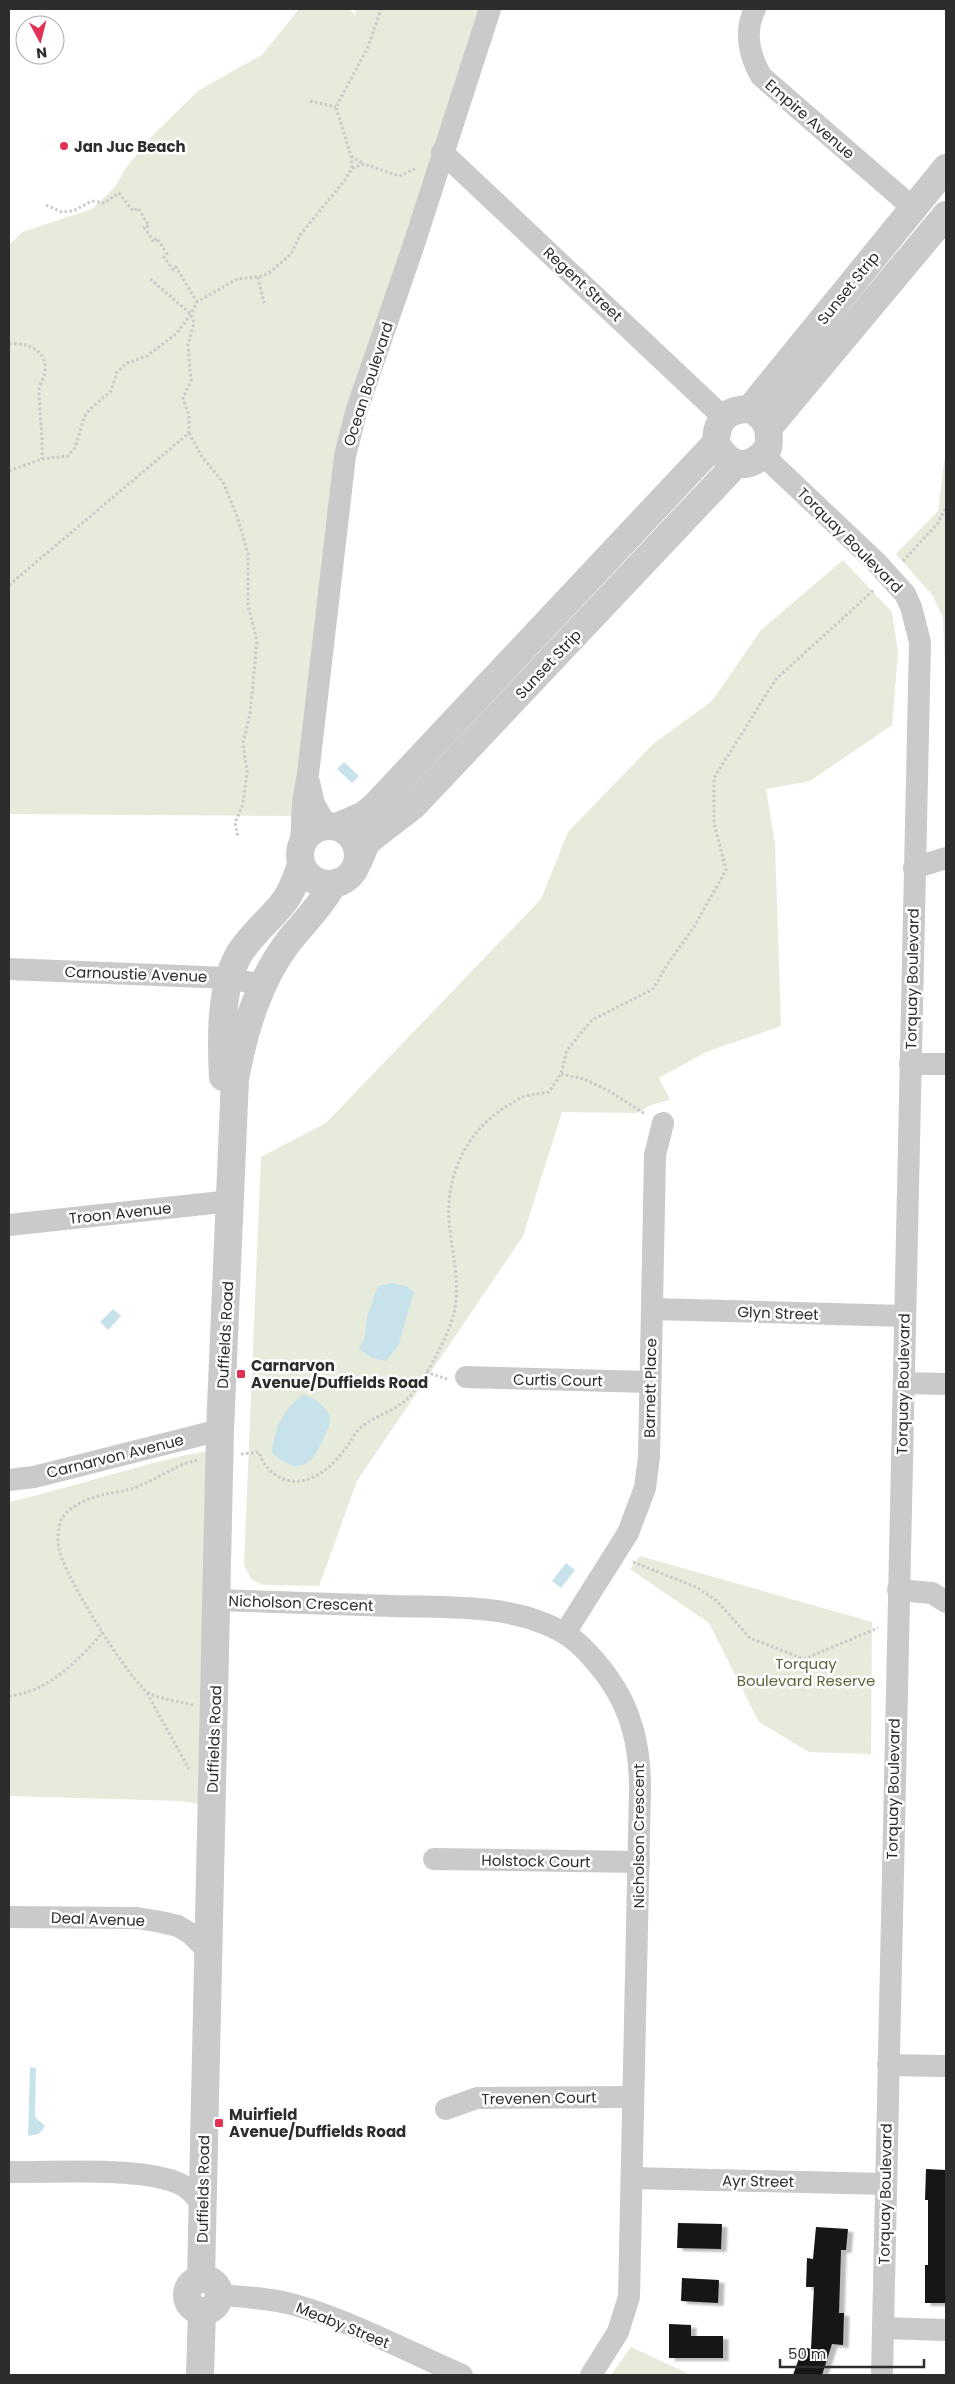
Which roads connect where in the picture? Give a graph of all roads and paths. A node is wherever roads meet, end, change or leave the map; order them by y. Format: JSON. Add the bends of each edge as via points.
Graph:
{"nodes":[{"id":1,"x":381,"y":9,"type":"edge"},
{"id":2,"x":490,"y":9,"type":"edge"},
{"id":3,"x":755,"y":9,"type":"edge"},
{"id":4,"x":310,"y":101,"type":"dead end"},
{"id":5,"x":336,"y":108,"type":"junction"},
{"id":6,"x":442,"y":152,"type":"junction"},
{"id":7,"x":351,"y":156,"type":"junction"},
{"id":8,"x":364,"y":164,"type":"junction"},
{"id":9,"x":352,"y":168,"type":"junction"},
{"id":10,"x":946,"y":168,"type":"edge"},
{"id":11,"x":46,"y":205,"type":"dead end"},
{"id":12,"x":913,"y":208,"type":"junction"},
{"id":13,"x":946,"y":215,"type":"edge"},
{"id":14,"x":258,"y":277,"type":"junction"},
{"id":15,"x":149,"y":278,"type":"dead end"},
{"id":16,"x":197,"y":302,"type":"junction"},
{"id":17,"x":264,"y":303,"type":"dead end"},
{"id":18,"x":191,"y":314,"type":"junction"},
{"id":19,"x":9,"y":344,"type":"edge"},
{"id":20,"x":723,"y":417,"type":"junction"},
{"id":21,"x":759,"y":418,"type":"junction"},
{"id":22,"x":189,"y":433,"type":"junction"},
{"id":23,"x":716,"y":443,"type":"junction"},
{"id":24,"x":763,"y":455,"type":"junction"},
{"id":25,"x":42,"y":459,"type":"junction"},
{"id":26,"x":736,"y":464,"type":"junction"},
{"id":27,"x":9,"y":471,"type":"edge"},
{"id":28,"x":946,"y":507,"type":"edge"},
{"id":29,"x":890,"y":576,"type":"junction"},
{"id":30,"x":9,"y":585,"type":"edge"},
{"id":31,"x":308,"y":774,"type":"junction"},
{"id":32,"x":333,"y":826,"type":"junction"},
{"id":33,"x":238,"y":837,"type":"dead end"},
{"id":34,"x":301,"y":855,"type":"junction"},
{"id":35,"x":946,"y":858,"type":"edge"},
{"id":36,"x":359,"y":860,"type":"junction"},
{"id":37,"x":914,"y":868,"type":"junction"},
{"id":38,"x":333,"y":884,"type":"junction"},
{"id":39,"x":9,"y":969,"type":"edge"},
{"id":40,"x":228,"y":978,"type":"junction"},
{"id":41,"x":263,"y":985,"type":"junction"},
{"id":42,"x":910,"y":1064,"type":"junction"},
{"id":43,"x":946,"y":1064,"type":"edge"},
{"id":44,"x":560,"y":1074,"type":"junction"},
{"id":45,"x":663,"y":1123,"type":"joint"},
{"id":46,"x":231,"y":1201,"type":"junction"},
{"id":47,"x":9,"y":1225,"type":"edge"},
{"id":48,"x":652,"y":1309,"type":"junction"},
{"id":49,"x":905,"y":1316,"type":"junction"},
{"id":50,"x":466,"y":1377,"type":"dead end"},
{"id":51,"x":650,"y":1382,"type":"junction"},
{"id":52,"x":904,"y":1383,"type":"junction"},
{"id":53,"x":946,"y":1384,"type":"edge"},
{"id":54,"x":220,"y":1430,"type":"junction"},
{"id":55,"x":220,"y":1457,"type":"junction"},
{"id":56,"x":9,"y":1480,"type":"edge"},
{"id":57,"x":614,"y":1555,"type":"junction"},
{"id":58,"x":898,"y":1590,"type":"junction"},
{"id":59,"x":217,"y":1600,"type":"junction"},
{"id":60,"x":946,"y":1602,"type":"edge"},
{"id":61,"x":897,"y":1621,"type":"junction"},
{"id":62,"x":103,"y":1632,"type":"junction"},
{"id":63,"x":565,"y":1633,"type":"junction"},
{"id":64,"x":147,"y":1692,"type":"junction"},
{"id":65,"x":9,"y":1696,"type":"edge"},
{"id":66,"x":215,"y":1712,"type":"junction"},
{"id":67,"x":193,"y":1776,"type":"dead end"},
{"id":68,"x":434,"y":1860,"type":"dead end"},
{"id":69,"x":638,"y":1862,"type":"junction"},
{"id":70,"x":9,"y":1916,"type":"edge"},
{"id":71,"x":208,"y":1950,"type":"junction"},
{"id":72,"x":888,"y":2065,"type":"junction"},
{"id":73,"x":946,"y":2066,"type":"edge"},
{"id":74,"x":633,"y":2097,"type":"junction"},
{"id":75,"x":446,"y":2109,"type":"dead end"},
{"id":76,"x":9,"y":2172,"type":"edge"},
{"id":77,"x":632,"y":2178,"type":"junction"},
{"id":78,"x":885,"y":2184,"type":"junction"},
{"id":79,"x":202,"y":2204,"type":"junction"},
{"id":80,"x":207,"y":2295,"type":"junction"},
{"id":81,"x":883,"y":2328,"type":"junction"},
{"id":82,"x":946,"y":2330,"type":"edge"},
{"id":83,"x":200,"y":2375,"type":"edge"},
{"id":84,"x":462,"y":2375,"type":"edge"},
{"id":85,"x":591,"y":2375,"type":"edge"},
{"id":86,"x":882,"y":2375,"type":"edge"}],
"edges":[{"from":1,"to":5,"type":"path","via":[[368,46]]},
{"from":2,"to":6,"type":"street","name":"Ocean Boulevard"},
{"from":3,"to":12,"type":"street","name":"Empire Avenue","via":[[750,26],[750,52],[761,76]]},
{"from":4,"to":5,"type":"path"},
{"from":5,"to":7,"type":"path"},
{"from":6,"to":8,"type":"path","via":[[399,176]]},
{"from":6,"to":20,"type":"street","name":"Regent Street"},
{"from":6,"to":31,"type":"street","name":"Ocean Boulevard","via":[[413,248],[356,412],[345,456]]},
{"from":7,"to":8,"type":"path"},
{"from":7,"to":9,"type":"path"},
{"from":8,"to":9,"type":"path"},
{"from":9,"to":14,"type":"path","via":[[300,235],[291,254]]},
{"from":10,"to":12,"type":"street","name":"Sunset Strip"},
{"from":11,"to":16,"type":"path","via":[[62,212],[73,211],[92,201],[104,203],[119,193],[133,211],[138,208],[148,226],[144,227],[154,242],[157,238],[167,254],[164,257],[173,270],[176,267]]},
{"from":12,"to":21,"type":"street","name":"Sunset Strip"},
{"from":13,"to":21,"type":"street","name":"Sunset Strip"},
{"from":14,"to":16,"type":"path","via":[[237,280]]},
{"from":14,"to":17,"type":"path"},
{"from":15,"to":18,"type":"path"},
{"from":16,"to":18,"type":"path"},
{"from":18,"to":22,"type":"path","via":[[194,323],[188,345],[191,381],[183,398],[189,416]]},
{"from":18,"to":25,"type":"path","via":[[176,334],[147,356],[127,363],[117,372],[111,391],[84,418],[75,448],[68,456]]},
{"from":19,"to":25,"type":"path","via":[[23,343],[36,349],[45,362],[45,374],[38,391],[43,429]]},
{"from":20,"to":21,"type":"street","via":[[732,411]]},
{"from":20,"to":23,"type":"street","name":"Sunset Strip"},
{"from":21,"to":24,"type":"street","name":"Sunset Strip","via":[[768,448]]},
{"from":22,"to":30,"type":"path"},
{"from":22,"to":33,"type":"path","via":[[202,457],[223,482],[248,554],[248,606],[257,641],[250,714],[242,743],[246,772],[243,804],[234,823]]},
{"from":23,"to":26,"type":"street","via":[[721,452]]},
{"from":23,"to":32,"type":"street","name":"Sunset Strip","via":[[374,807],[364,815]]},
{"from":24,"to":26,"type":"street","via":[[747,464]]},
{"from":24,"to":29,"type":"street","name":"Torquay Boulevard"},
{"from":25,"to":27,"type":"path"},
{"from":26,"to":36,"type":"street","name":"Sunset Strip","via":[[414,806],[366,843]]},
{"from":28,"to":29,"type":"path","via":[[938,523]]},
{"from":29,"to":37,"type":"street","name":"Torquay Boulevard","via":[[912,607],[920,642]]},
{"from":29,"to":44,"type":"path","via":[[776,679],[714,778],[714,823],[726,870],[694,927],[653,989],[592,1020],[567,1050]]},
{"from":31,"to":32,"type":"street","name":"Ocean Boulevard","via":[[314,804]]},
{"from":31,"to":34,"type":"street","name":"Ocean Boulevard","via":[[302,802]]},
{"from":32,"to":34,"type":"street","name":"Sunset Strip","via":[[311,831]]},
{"from":32,"to":36,"type":"street","via":[[346,830],[355,842]]},
{"from":34,"to":38,"type":"street","via":[[304,872],[317,882]]},
{"from":34,"to":40,"type":"street","name":"Duffields Road","via":[[294,886],[239,955]]},
{"from":35,"to":37,"type":"street"},
{"from":36,"to":38,"type":"street","name":"Sunset Strip","via":[[349,876]]},
{"from":37,"to":42,"type":"street","name":"Torquay Boulevard"},
{"from":38,"to":41,"type":"street","name":"Duffields Road","via":[[323,903],[288,942]]},
{"from":39,"to":40,"type":"street","name":"Carnoustie Avenue"},
{"from":40,"to":41,"type":"street","name":"Carnoustie Avenue"},
{"from":40,"to":46,"type":"street","name":"Duffields Road","via":[[223,1064]]},
{"from":41,"to":46,"type":"street","name":"Duffields Road","via":[[247,1026],[235,1079]]},
{"from":42,"to":43,"type":"street"},
{"from":42,"to":49,"type":"street","name":"Torquay Boulevard"},
{"from":44,"to":45,"type":"path","via":[[609,1090]]},
{"from":44,"to":55,"type":"path","via":[[548,1092],[524,1096],[500,1111],[479,1128],[460,1154],[450,1184],[449,1217],[458,1290],[454,1314],[438,1353],[407,1399],[360,1428],[323,1473],[306,1480],[282,1479],[263,1465],[259,1452]]},
{"from":45,"to":48,"type":"street","name":"Barnett Place","via":[[655,1155]]},
{"from":46,"to":47,"type":"street","name":"Troon Avenue"},
{"from":46,"to":54,"type":"street","name":"Duffields Road"},
{"from":48,"to":49,"type":"street","name":"Glyn Street"},
{"from":48,"to":51,"type":"street","name":"Barnett Place"},
{"from":49,"to":52,"type":"street","name":"Torquay Boulevard"},
{"from":50,"to":51,"type":"street","name":"Curtis Court"},
{"from":51,"to":57,"type":"street","name":"Barnett Place","via":[[649,1457],[645,1488],[631,1525]]},
{"from":52,"to":53,"type":"street"},
{"from":52,"to":58,"type":"street","name":"Torquay Boulevard"},
{"from":54,"to":55,"type":"street","name":"Duffields Road"},
{"from":54,"to":56,"type":"street","name":"Carnarvon Avenue","via":[[34,1477]]},
{"from":55,"to":59,"type":"street","name":"Duffields Road"},
{"from":55,"to":62,"type":"path","via":[[184,1463],[140,1486],[92,1498],[75,1506],[62,1518],[58,1549],[69,1575]]},
{"from":57,"to":61,"type":"path","via":[[696,1587],[716,1601],[750,1638],[804,1659]]},
{"from":57,"to":63,"type":"street","name":"Barnett Place"},
{"from":58,"to":60,"type":"street","via":[[932,1593]]},
{"from":58,"to":61,"type":"street","name":"Torquay Boulevard"},
{"from":59,"to":63,"type":"street","name":"Nicholson Crescent","via":[[474,1609],[522,1617]]},
{"from":59,"to":66,"type":"street","name":"Duffields Road"},
{"from":61,"to":72,"type":"street","name":"Torquay Boulevard"},
{"from":62,"to":64,"type":"path"},
{"from":62,"to":65,"type":"path","via":[[67,1670],[32,1691]]},
{"from":63,"to":69,"type":"street","name":"Nicholson Crescent","via":[[599,1666],[628,1710],[640,1766]]},
{"from":64,"to":66,"type":"path"},
{"from":64,"to":67,"type":"path"},
{"from":66,"to":71,"type":"street","name":"Duffields Road"},
{"from":68,"to":69,"type":"street","name":"Holstock Court"},
{"from":69,"to":74,"type":"street","name":"Nicholson Crescent"},
{"from":70,"to":71,"type":"street","name":"Deal Avenue","via":[[137,1918],[161,1922],[185,1930]]},
{"from":71,"to":79,"type":"street","name":"Duffields Road"},
{"from":72,"to":73,"type":"street"},
{"from":72,"to":78,"type":"street","name":"Torquay Boulevard"},
{"from":74,"to":75,"type":"street","name":"Trevenen Court","via":[[477,2098]]},
{"from":74,"to":77,"type":"street","name":"Nicholson Crescent"},
{"from":76,"to":79,"type":"street","via":[[134,2174],[165,2179],[190,2190]]},
{"from":77,"to":78,"type":"street","name":"Ayr Street"},
{"from":77,"to":85,"type":"street","name":"Nicholson Crescent","via":[[629,2297],[618,2332]]},
{"from":78,"to":81,"type":"street","name":"Torquay Boulevard"},
{"from":79,"to":80,"type":"street","name":"Duffields Road"},
{"from":80,"to":83,"type":"street","name":"Duffields Road"},
{"from":80,"to":84,"type":"street","name":"Meaby Street","via":[[294,2304]]},
{"from":81,"to":82,"type":"street"},
{"from":81,"to":86,"type":"street","name":"Torquay Boulevard"}]}
